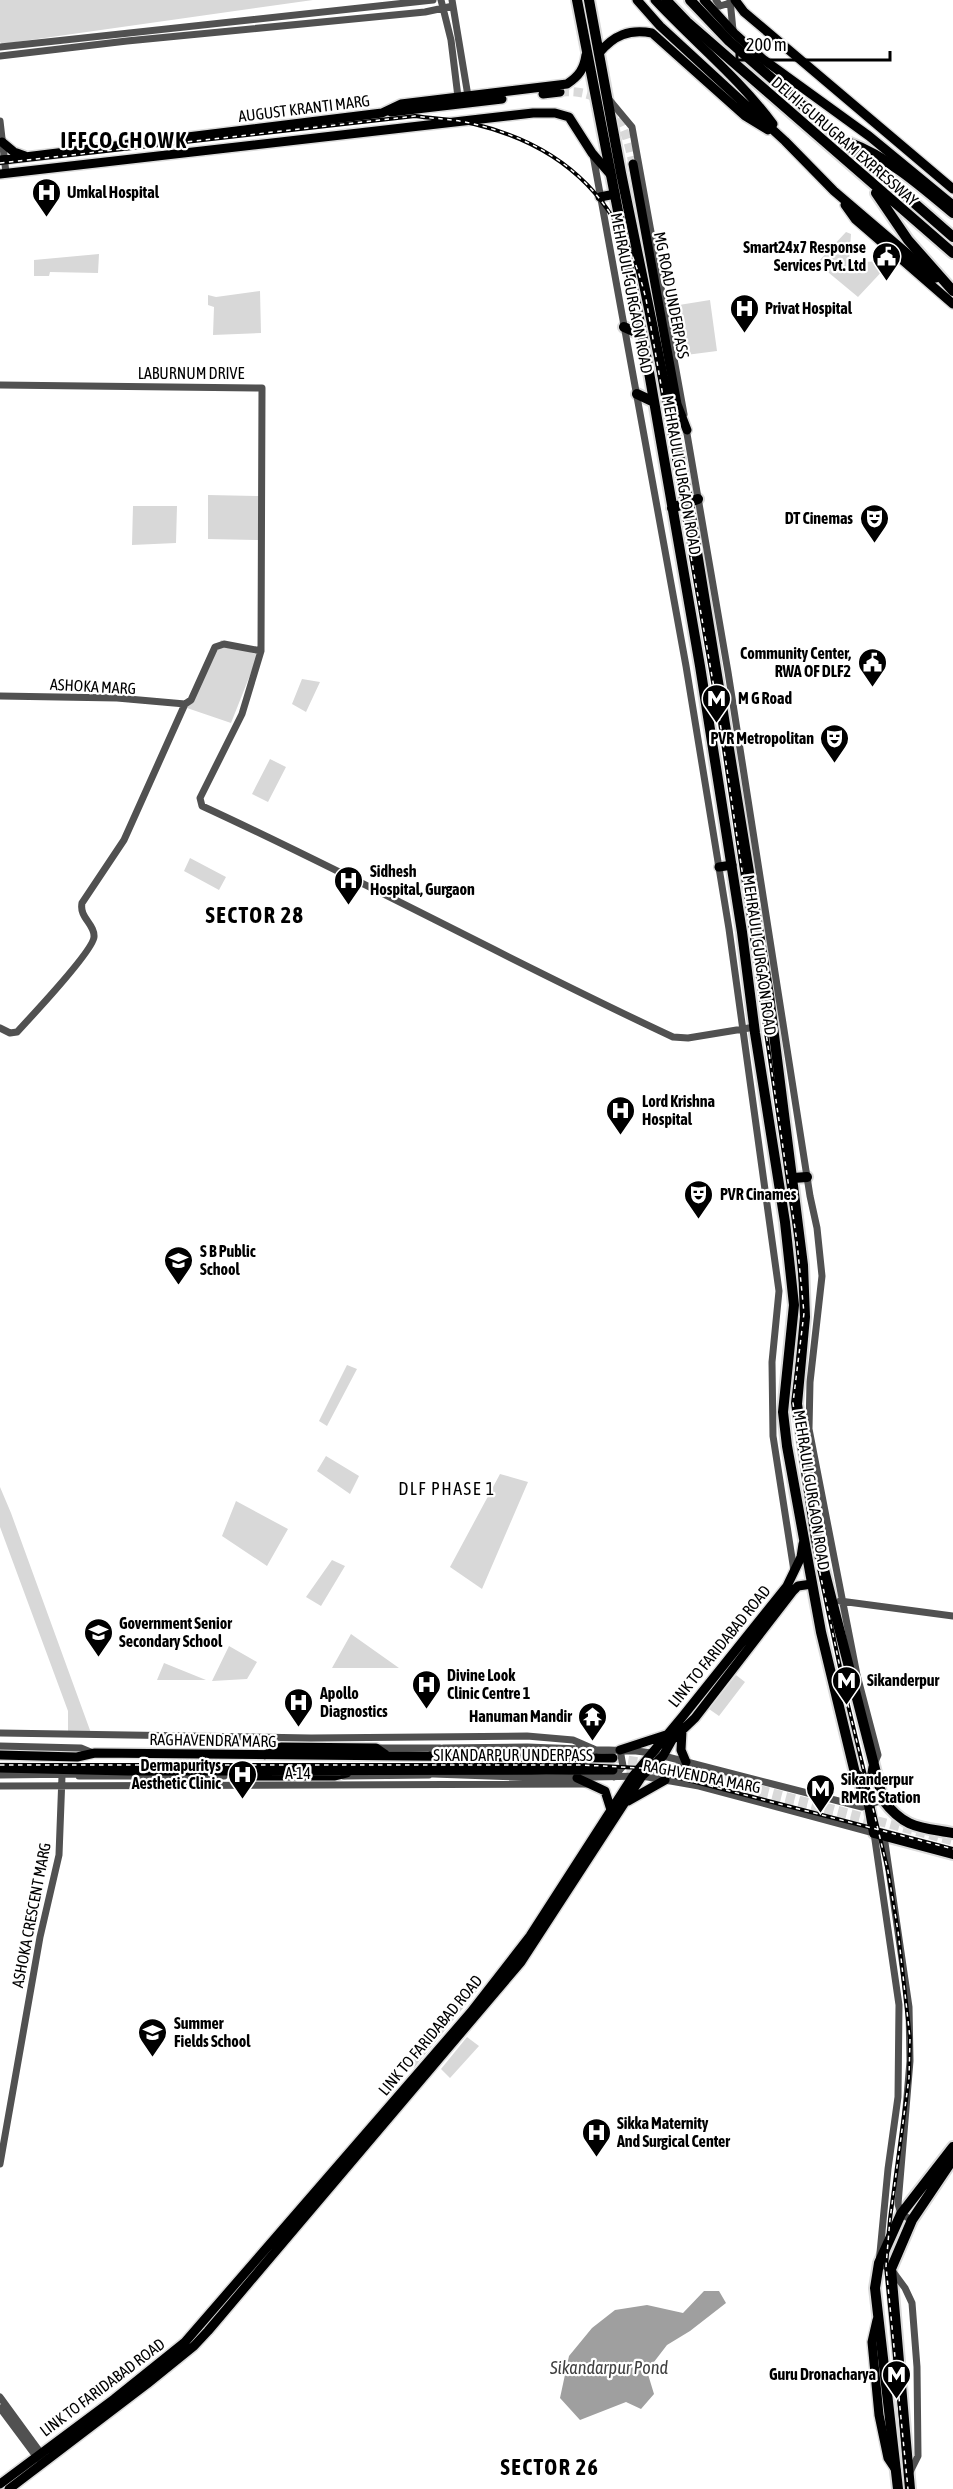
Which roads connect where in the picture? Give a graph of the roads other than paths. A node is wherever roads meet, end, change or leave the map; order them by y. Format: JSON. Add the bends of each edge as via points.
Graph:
{"nodes":[{"id":1,"x":433,"y":0,"type":"edge"},
{"id":2,"x":441,"y":0,"type":"edge"},
{"id":3,"x":577,"y":0,"type":"edge"},
{"id":4,"x":589,"y":0,"type":"edge"},
{"id":5,"x":637,"y":0,"type":"edge"},
{"id":6,"x":655,"y":0,"type":"edge"},
{"id":7,"x":666,"y":0,"type":"edge"},
{"id":8,"x":690,"y":0,"type":"edge"},
{"id":9,"x":704,"y":0,"type":"edge"},
{"id":10,"x":716,"y":0,"type":"edge"},
{"id":11,"x":732,"y":1,"type":"edge"},
{"id":12,"x":453,"y":3,"type":"edge"},
{"id":13,"x":444,"y":8,"type":"junction"},
{"id":14,"x":734,"y":33,"type":"junction"},
{"id":15,"x":0,"y":47,"type":"edge"},
{"id":16,"x":587,"y":50,"type":"junction"},
{"id":17,"x":599,"y":52,"type":"junction"},
{"id":18,"x":0,"y":56,"type":"edge"},
{"id":19,"x":827,"y":83,"type":"junction"},
{"id":20,"x":806,"y":89,"type":"junction"},
{"id":21,"x":560,"y":92,"type":"tunnel mouth"},
{"id":22,"x":463,"y":96,"type":"junction"},
{"id":23,"x":607,"y":97,"type":"junction"},
{"id":24,"x":382,"y":113,"type":"junction"},
{"id":25,"x":0,"y":121,"type":"edge"},
{"id":26,"x":841,"y":140,"type":"junction"},
{"id":27,"x":785,"y":141,"type":"junction"},
{"id":28,"x":2,"y":142,"type":"junction"},
{"id":29,"x":592,"y":153,"type":"junction"},
{"id":30,"x":33,"y":157,"type":"junction"},
{"id":31,"x":2,"y":160,"type":"edge"},
{"id":32,"x":633,"y":164,"type":"tunnel mouth"},
{"id":33,"x":3,"y":174,"type":"edge"},
{"id":34,"x":611,"y":174,"type":"junction"},
{"id":35,"x":870,"y":182,"type":"junction"},
{"id":36,"x":953,"y":189,"type":"edge"},
{"id":37,"x":834,"y":191,"type":"junction"},
{"id":38,"x":615,"y":194,"type":"junction"},
{"id":39,"x":600,"y":196,"type":"junction"},
{"id":40,"x":953,"y":205,"type":"edge"},
{"id":41,"x":953,"y":213,"type":"edge"},
{"id":42,"x":953,"y":237,"type":"edge"},
{"id":43,"x":953,"y":253,"type":"edge"},
{"id":44,"x":953,"y":292,"type":"edge"},
{"id":45,"x":953,"y":304,"type":"edge"},
{"id":46,"x":624,"y":327,"type":"junction"},
{"id":47,"x":642,"y":335,"type":"junction"},
{"id":48,"x":0,"y":385,"type":"edge"},
{"id":49,"x":637,"y":394,"type":"junction"},
{"id":50,"x":654,"y":402,"type":"junction"},
{"id":51,"x":687,"y":430,"type":"junction"},
{"id":52,"x":694,"y":501,"type":"junction"},
{"id":53,"x":672,"y":508,"type":"junction"},
{"id":54,"x":699,"y":564,"type":"junction"},
{"id":55,"x":683,"y":567,"type":"junction"},
{"id":56,"x":712,"y":639,"type":"junction"},
{"id":57,"x":723,"y":643,"type":"junction"},
{"id":58,"x":261,"y":651,"type":"junction"},
{"id":59,"x":0,"y":696,"type":"edge"},
{"id":60,"x":185,"y":704,"type":"junction"},
{"id":61,"x":732,"y":865,"type":"junction"},
{"id":62,"x":719,"y":867,"type":"junction"},
{"id":63,"x":753,"y":904,"type":"junction"},
{"id":64,"x":765,"y":904,"type":"junction"},
{"id":65,"x":755,"y":1027,"type":"junction"},
{"id":66,"x":0,"y":1028,"type":"edge"},
{"id":67,"x":742,"y":1030,"type":"junction"},
{"id":68,"x":785,"y":1126,"type":"junction"},
{"id":69,"x":771,"y":1128,"type":"junction"},
{"id":70,"x":807,"y":1177,"type":"junction"},
{"id":71,"x":792,"y":1178,"type":"junction"},
{"id":72,"x":804,"y":1539,"type":"junction"},
{"id":73,"x":794,"y":1572,"type":"junction"},
{"id":74,"x":812,"y":1584,"type":"junction"},
{"id":75,"x":838,"y":1606,"type":"junction"},
{"id":76,"x":953,"y":1616,"type":"edge"},
{"id":77,"x":682,"y":1731,"type":"junction"},
{"id":78,"x":0,"y":1733,"type":"edge"},
{"id":79,"x":666,"y":1735,"type":"junction"},
{"id":80,"x":0,"y":1746,"type":"edge"},
{"id":81,"x":376,"y":1748,"type":"junction"},
{"id":82,"x":443,"y":1748,"type":"junction"},
{"id":83,"x":596,"y":1750,"type":"junction"},
{"id":84,"x":652,"y":1753,"type":"junction"},
{"id":85,"x":95,"y":1754,"type":"junction"},
{"id":86,"x":616,"y":1754,"type":"junction"},
{"id":87,"x":0,"y":1755,"type":"edge"},
{"id":88,"x":386,"y":1755,"type":"junction"},
{"id":89,"x":263,"y":1756,"type":"junction"},
{"id":90,"x":426,"y":1756,"type":"junction"},
{"id":91,"x":663,"y":1756,"type":"junction"},
{"id":92,"x":684,"y":1761,"type":"junction"},
{"id":93,"x":873,"y":1767,"type":"junction"},
{"id":94,"x":0,"y":1768,"type":"edge"},
{"id":95,"x":358,"y":1769,"type":"junction"},
{"id":96,"x":93,"y":1770,"type":"junction"},
{"id":97,"x":205,"y":1770,"type":"junction"},
{"id":98,"x":413,"y":1770,"type":"junction"},
{"id":99,"x":613,"y":1773,"type":"junction"},
{"id":100,"x":855,"y":1773,"type":"junction"},
{"id":101,"x":0,"y":1774,"type":"edge"},
{"id":102,"x":437,"y":1775,"type":"junction"},
{"id":103,"x":62,"y":1776,"type":"junction"},
{"id":104,"x":79,"y":1776,"type":"junction"},
{"id":105,"x":224,"y":1776,"type":"junction"},
{"id":106,"x":335,"y":1776,"type":"junction"},
{"id":107,"x":637,"y":1776,"type":"junction"},
{"id":108,"x":577,"y":1778,"type":"junction"},
{"id":109,"x":666,"y":1780,"type":"junction"},
{"id":110,"x":486,"y":1781,"type":"junction"},
{"id":111,"x":677,"y":1782,"type":"junction"},
{"id":112,"x":62,"y":1785,"type":"junction"},
{"id":113,"x":596,"y":1785,"type":"junction"},
{"id":114,"x":0,"y":1786,"type":"edge"},
{"id":115,"x":883,"y":1800,"type":"junction"},
{"id":116,"x":868,"y":1805,"type":"junction"},
{"id":117,"x":622,"y":1806,"type":"junction"},
{"id":118,"x":611,"y":1810,"type":"junction"},
{"id":119,"x":953,"y":1833,"type":"edge"},
{"id":120,"x":879,"y":1835,"type":"junction"},
{"id":121,"x":953,"y":1854,"type":"edge"},
{"id":122,"x":898,"y":2094,"type":"junction"},
{"id":123,"x":907,"y":2094,"type":"junction"},
{"id":124,"x":953,"y":2147,"type":"edge"},
{"id":125,"x":953,"y":2158,"type":"edge"},
{"id":126,"x":0,"y":2164,"type":"edge"},
{"id":127,"x":884,"y":2206,"type":"junction"},
{"id":128,"x":900,"y":2209,"type":"junction"},
{"id":129,"x":912,"y":2220,"type":"junction"},
{"id":130,"x":879,"y":2263,"type":"junction"},
{"id":131,"x":891,"y":2269,"type":"junction"},
{"id":132,"x":0,"y":2397,"type":"edge"},
{"id":133,"x":0,"y":2408,"type":"edge"},
{"id":134,"x":38,"y":2455,"type":"junction"},
{"id":135,"x":45,"y":2463,"type":"junction"},
{"id":136,"x":910,"y":2472,"type":"junction"},
{"id":137,"x":0,"y":2484,"type":"edge"},
{"id":138,"x":9,"y":2489,"type":"edge"},
{"id":139,"x":898,"y":2489,"type":"edge"},
{"id":140,"x":910,"y":2489,"type":"edge"}],
"edges":[{"from":1,"to":15,"type":"street"},
{"from":2,"to":13,"type":"street"},
{"from":3,"to":16,"type":"highway","name":"MEHRAULI GURGAON ROAD"},
{"from":4,"to":17,"type":"highway","name":"MEHRAULI GURGAON ROAD"},
{"from":5,"to":27,"type":"main road"},
{"from":6,"to":27,"type":"main road","via":[[739,82]]},
{"from":7,"to":35,"type":"highway","name":"DELHI-GURUGRAM EXPRESSWAY"},
{"from":8,"to":26,"type":"highway","name":"DELHI-GURUGRAM EXPRESSWAY","via":[[729,41]]},
{"from":9,"to":14,"type":"main road"},
{"from":10,"to":11,"type":"street","via":[[720,6]]},
{"from":11,"to":14,"type":"street"},
{"from":11,"to":19,"type":"main road"},
{"from":12,"to":13,"type":"street"},
{"from":12,"to":22,"type":"street"},
{"from":13,"to":18,"type":"street"},
{"from":13,"to":22,"type":"street"},
{"from":14,"to":20,"type":"main road"},
{"from":16,"to":22,"type":"main road","name":"AUGUST KRANTI MARG","via":[[584,68],[567,84]]},
{"from":16,"to":34,"type":"highway","name":"MEHRAULI GURGAON ROAD"},
{"from":17,"to":23,"type":"highway","name":"MEHRAULI GURGAON ROAD"},
{"from":17,"to":27,"type":"main road","via":[[623,33],[652,33],[745,116]]},
{"from":19,"to":20,"type":"main road"},
{"from":19,"to":36,"type":"main road"},
{"from":20,"to":40,"type":"main road"},
{"from":21,"to":24,"type":"main road"},
{"from":22,"to":24,"type":"main road","name":"AUGUST KRANTI MARG","via":[[401,104]]},
{"from":23,"to":51,"type":"street","via":[[632,127]]},
{"from":23,"to":52,"type":"highway","name":"MEHRAULI GURGAON ROAD"},
{"from":24,"to":30,"type":"main road","name":"AUGUST KRANTI MARG"},
{"from":25,"to":28,"type":"street"},
{"from":26,"to":41,"type":"highway","via":[[868,151],[899,171]]},
{"from":26,"to":42,"type":"highway","name":"DELHI-GURUGRAM EXPRESSWAY"},
{"from":27,"to":37,"type":"main road"},
{"from":28,"to":30,"type":"main road","via":[[14,152]]},
{"from":28,"to":31,"type":"street"},
{"from":29,"to":33,"type":"main road","name":"AUGUST KRANTI MARG","via":[[569,117],[533,113]]},
{"from":29,"to":34,"type":"main road"},
{"from":29,"to":39,"type":"street","name":"MEHRAULI-GURGAON ROAD"},
{"from":30,"to":31,"type":"main road","name":"AUGUST KRANTI MARG"},
{"from":31,"to":33,"type":"street"},
{"from":32,"to":51,"type":"main road","name":"MG ROAD UNDERPASS","via":[[677,404]]},
{"from":34,"to":38,"type":"highway","name":"MEHRAULI GURGAON ROAD"},
{"from":35,"to":43,"type":"highway","name":"DELHI-GURUGRAM EXPRESSWAY"},
{"from":35,"to":44,"type":"highway","via":[[889,214]]},
{"from":37,"to":44,"type":"main road"},
{"from":37,"to":45,"type":"main road","via":[[855,219]]},
{"from":38,"to":39,"type":"main road"},
{"from":38,"to":47,"type":"highway","name":"MEHRAULI GURGAON ROAD"},
{"from":39,"to":46,"type":"street","name":"MEHRAULI-GURGAON ROAD"},
{"from":46,"to":47,"type":"highway"},
{"from":46,"to":49,"type":"street","name":"MEHRAULI-GURGAON ROAD"},
{"from":47,"to":50,"type":"highway","name":"MEHRAULI GURGAON ROAD"},
{"from":48,"to":58,"type":"street","name":"LABURNUM DRIVE","via":[[262,388]]},
{"from":49,"to":50,"type":"highway"},
{"from":49,"to":62,"type":"street","name":"MEHRAULI-GURGAON ROAD"},
{"from":50,"to":53,"type":"highway","name":"MEHRAULI GURGAON ROAD"},
{"from":51,"to":52,"type":"street"},
{"from":52,"to":53,"type":"highway"},
{"from":52,"to":54,"type":"highway","name":"MEHRAULI GURGAON ROAD"},
{"from":52,"to":57,"type":"street"},
{"from":53,"to":55,"type":"highway","name":"MEHRAULI GURGAON ROAD"},
{"from":54,"to":55,"type":"highway"},
{"from":54,"to":56,"type":"highway","name":"MEHRAULI GURGAON ROAD"},
{"from":55,"to":61,"type":"highway","name":"MEHRAULI GURGAON ROAD"},
{"from":56,"to":57,"type":"highway"},
{"from":56,"to":63,"type":"highway","name":"MEHRAULI GURGAON ROAD"},
{"from":57,"to":64,"type":"street"},
{"from":58,"to":60,"type":"street","via":[[214,647],[191,700]]},
{"from":58,"to":67,"type":"street","via":[[242,714],[200,802],[202,806],[673,1036],[688,1038]]},
{"from":59,"to":60,"type":"street","name":"ASHOKA MARG","via":[[117,698]]},
{"from":60,"to":66,"type":"street","via":[[124,840],[82,903],[82,914],[93,930],[93,941],[60,985],[14,1033]]},
{"from":61,"to":62,"type":"main road"},
{"from":61,"to":65,"type":"highway","name":"MEHRAULI GURGAON ROAD"},
{"from":62,"to":67,"type":"street","name":"MEHRAULI-GURGAON ROAD"},
{"from":63,"to":64,"type":"main road"},
{"from":63,"to":68,"type":"highway","name":"MEHRAULI GURGAON ROAD"},
{"from":64,"to":70,"type":"street"},
{"from":65,"to":67,"type":"street"},
{"from":65,"to":69,"type":"highway","name":"MEHRAULI GURGAON ROAD"},
{"from":67,"to":73,"type":"street","name":"MEHRAULI-GURGAON ROAD","via":[[779,1291],[772,1362],[773,1436]]},
{"from":68,"to":69,"type":"highway"},
{"from":68,"to":71,"type":"highway","name":"MEHRAULI GURGAON ROAD"},
{"from":69,"to":72,"type":"highway","name":"MEHRAULI GURGAON ROAD","via":[[794,1305],[783,1412]]},
{"from":70,"to":71,"type":"highway"},
{"from":70,"to":75,"type":"street","via":[[822,1276],[809,1429]]},
{"from":71,"to":75,"type":"highway","name":"MEHRAULI GURGAON ROAD","via":[[805,1317],[797,1404],[819,1550]]},
{"from":72,"to":73,"type":"main road","name":"LINK TO FARIDABAD ROAD"},
{"from":72,"to":74,"type":"highway","name":"MEHRAULI GURGAON ROAD"},
{"from":73,"to":79,"type":"main road","name":"LINK TO FARIDABAD ROAD","via":[[787,1586]]},
{"from":74,"to":77,"type":"main road","name":"LINK TO FARIDABAD ROAD","via":[[793,1591]]},
{"from":74,"to":100,"type":"highway","name":"MEHRAULI GURGAON ROAD"},
{"from":75,"to":76,"type":"street","via":[[851,1609],[856,1604]]},
{"from":75,"to":93,"type":"highway","name":"MEHRAULI GURGAON ROAD"},
{"from":77,"to":91,"type":"main road","name":"LINK TO FARIDABAD ROAD"},
{"from":77,"to":92,"type":"main road"},
{"from":78,"to":83,"type":"street","via":[[310,1738],[527,1736],[573,1740]]},
{"from":79,"to":84,"type":"main road","name":"LINK TO FARIDABAD ROAD"},
{"from":79,"to":86,"type":"main road","name":"SIKANDARPUR UNDERPASS"},
{"from":80,"to":85,"type":"street","via":[[81,1748]]},
{"from":81,"to":82,"type":"street"},
{"from":81,"to":88,"type":"main road"},
{"from":81,"to":89,"type":"main road","via":[[280,1748]]},
{"from":82,"to":83,"type":"street","name":"RAGHVENDRA MARG"},
{"from":82,"to":90,"type":"street","name":"RAGHVENDRA MARG"},
{"from":83,"to":86,"type":"street","name":"RAGHVENDRA MARG"},
{"from":84,"to":86,"type":"street","name":"RAGHVENDRA MARG"},
{"from":84,"to":91,"type":"street","name":"RAGHVENDRA MARG"},
{"from":84,"to":107,"type":"main road","name":"LINK TO FARIDABAD ROAD"},
{"from":85,"to":87,"type":"main road","name":"RAGHAVENDRA MARG"},
{"from":85,"to":89,"type":"main road","name":"RAGHAVENDRA MARG"},
{"from":86,"to":90,"type":"main road","name":"SIKANDARPUR UNDERPASS"},
{"from":86,"to":99,"type":"street","via":[[623,1766]]},
{"from":88,"to":89,"type":"main road","name":"RAGHAVENDRA MARG"},
{"from":88,"to":90,"type":"main road","name":"RAGHAVENDRA MARG"},
{"from":91,"to":92,"type":"street","name":"RAGHVENDRA MARG"},
{"from":91,"to":107,"type":"main road","name":"LINK TO FARIDABAD ROAD"},
{"from":92,"to":111,"type":"street","via":[[675,1770]]},
{"from":92,"to":116,"type":"street","name":"RAGHVENDRA MARG","via":[[862,1807]]},
{"from":93,"to":100,"type":"main road","via":[[871,1779],[865,1780]]},
{"from":93,"to":115,"type":"highway","name":"MEHRAULI GURGAON ROAD"},
{"from":94,"to":96,"type":"main road","name":"RAGHAVENDRA MARG"},
{"from":95,"to":97,"type":"main road","name":"RAGHAVENDRA MARG"},
{"from":95,"to":98,"type":"main road","name":"RAGHAVENDRA MARG"},
{"from":95,"to":106,"type":"main road"},
{"from":96,"to":97,"type":"main road","name":"RAGHAVENDRA MARG"},
{"from":96,"to":104,"type":"street"},
{"from":97,"to":105,"type":"main road"},
{"from":98,"to":99,"type":"main road","name":"SIKANDARPUR UNDERPASS"},
{"from":98,"to":102,"type":"street","name":"RAGHVENDRA MARG"},
{"from":99,"to":107,"type":"street","name":"RAGHVENDRA MARG"},
{"from":99,"to":108,"type":"street","name":"RAGHVENDRA MARG"},
{"from":100,"to":116,"type":"highway","name":"MEHRAULI GURGAON ROAD"},
{"from":101,"to":103,"type":"street"},
{"from":102,"to":106,"type":"street"},
{"from":102,"to":110,"type":"street","name":"RAGHVENDRA MARG"},
{"from":103,"to":104,"type":"street"},
{"from":103,"to":112,"type":"street","name":"ASHOKA CRESCENT MARG"},
{"from":104,"to":105,"type":"street"},
{"from":105,"to":106,"type":"main road"},
{"from":107,"to":109,"type":"street","name":"RAGHVENDRA MARG"},
{"from":107,"to":117,"type":"main road","name":"LINK TO FARIDABAD ROAD"},
{"from":107,"to":118,"type":"main road","name":"LINK TO FARIDABAD ROAD"},
{"from":108,"to":110,"type":"street","name":"RAGHVENDRA MARG"},
{"from":108,"to":113,"type":"main road"},
{"from":109,"to":111,"type":"street","name":"RAGHVENDRA MARG"},
{"from":109,"to":117,"type":"main road"},
{"from":110,"to":112,"type":"street","name":"A-14","via":[[325,1786]]},
{"from":110,"to":113,"type":"street","name":"A-14"},
{"from":111,"to":120,"type":"street","name":"RAGHVENDRA MARG"},
{"from":112,"to":114,"type":"street","name":"A-14"},
{"from":112,"to":126,"type":"street","name":"ASHOKA CRESCENT MARG","via":[[59,1855],[40,1937]]},
{"from":113,"to":118,"type":"main road","via":[[608,1794]]},
{"from":115,"to":116,"type":"street","name":"RAGHVENDRA MARG"},
{"from":115,"to":119,"type":"highway","name":"MEHRAULI GURGAON ROAD","via":[[903,1821]]},
{"from":116,"to":120,"type":"highway","name":"MEHRAULI GURGAON ROAD"},
{"from":117,"to":135,"type":"main road","name":"LINK TO FARIDABAD ROAD","via":[[522,1962],[208,2331],[174,2363]]},
{"from":118,"to":134,"type":"main road","name":"LINK TO FARIDABAD ROAD","via":[[509,1965],[202,2325],[168,2358]]},
{"from":120,"to":121,"type":"highway"},
{"from":120,"to":122,"type":"street","via":[[898,2006]]},
{"from":120,"to":123,"type":"street","via":[[909,2007]]},
{"from":122,"to":123,"type":"street"},
{"from":122,"to":127,"type":"street"},
{"from":123,"to":128,"type":"street"},
{"from":124,"to":128,"type":"highway"},
{"from":125,"to":129,"type":"highway"},
{"from":127,"to":128,"type":"street"},
{"from":127,"to":130,"type":"street"},
{"from":128,"to":129,"type":"street"},
{"from":128,"to":130,"type":"highway"},
{"from":129,"to":131,"type":"highway"},
{"from":130,"to":131,"type":"street"},
{"from":130,"to":139,"type":"highway","via":[[875,2288]]},
{"from":131,"to":136,"type":"highway"},
{"from":131,"to":136,"type":"street","via":[[912,2303],[918,2456]]},
{"from":132,"to":134,"type":"street"},
{"from":133,"to":134,"type":"street"},
{"from":134,"to":135,"type":"street"},
{"from":134,"to":137,"type":"main road","name":"LINK TO FARIDABAD ROAD"},
{"from":135,"to":138,"type":"main road","name":"LINK TO FARIDABAD ROAD"},
{"from":136,"to":140,"type":"highway"}]}
